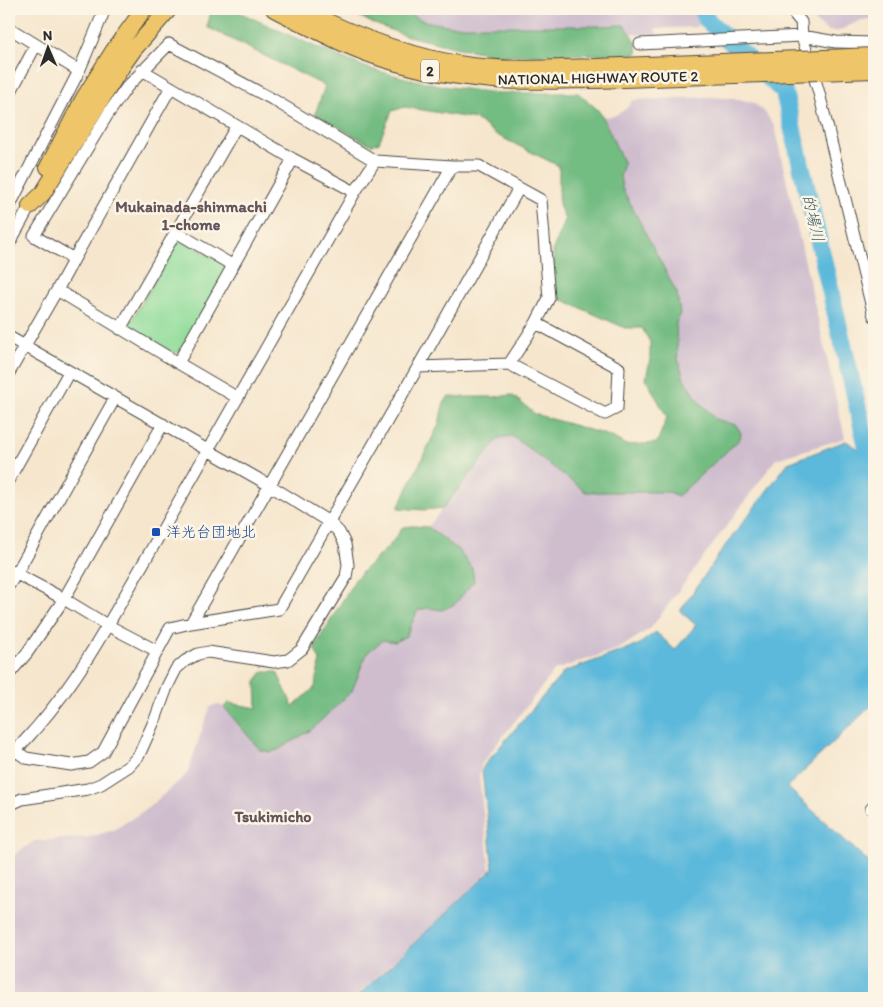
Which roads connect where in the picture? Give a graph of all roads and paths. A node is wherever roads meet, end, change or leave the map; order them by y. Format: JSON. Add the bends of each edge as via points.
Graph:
{"nodes":[{"id":1,"x":105,"y":9,"type":"edge"},
{"id":2,"x":169,"y":9,"type":"edge"},
{"id":3,"x":267,"y":9,"type":"edge"},
{"id":4,"x":274,"y":9,"type":"edge"},
{"id":5,"x":301,"y":9,"type":"edge"},
{"id":6,"x":324,"y":9,"type":"edge"},
{"id":7,"x":790,"y":9,"type":"edge"},
{"id":8,"x":151,"y":11,"type":"edge"},
{"id":9,"x":9,"y":28,"type":"edge"},
{"id":10,"x":802,"y":36,"type":"junction"},
{"id":11,"x":332,"y":38,"type":"junction"},
{"id":12,"x":640,"y":44,"type":"dead end"},
{"id":13,"x":36,"y":45,"type":"junction"},
{"id":14,"x":873,"y":47,"type":"edge"},
{"id":15,"x":450,"y":62,"type":"junction"},
{"id":16,"x":142,"y":70,"type":"junction"},
{"id":17,"x":874,"y":70,"type":"edge"},
{"id":18,"x":79,"y":71,"type":"junction"},
{"id":19,"x":597,"y":73,"type":"junction"},
{"id":20,"x":171,"y":87,"type":"junction"},
{"id":21,"x":9,"y":95,"type":"edge"},
{"id":22,"x":236,"y":126,"type":"junction"},
{"id":23,"x":293,"y":159,"type":"junction"},
{"id":24,"x":375,"y":161,"type":"junction"},
{"id":25,"x":452,"y":166,"type":"junction"},
{"id":26,"x":518,"y":188,"type":"junction"},
{"id":27,"x":355,"y":192,"type":"junction"},
{"id":28,"x":30,"y":206,"type":"junction"},
{"id":29,"x":9,"y":207,"type":"edge"},
{"id":30,"x":176,"y":232,"type":"junction"},
{"id":31,"x":9,"y":244,"type":"edge"},
{"id":32,"x":74,"y":259,"type":"junction"},
{"id":33,"x":232,"y":265,"type":"junction"},
{"id":34,"x":57,"y":290,"type":"junction"},
{"id":35,"x":874,"y":316,"type":"edge"},
{"id":36,"x":536,"y":323,"type":"junction"},
{"id":37,"x":120,"y":329,"type":"junction"},
{"id":38,"x":9,"y":337,"type":"edge"},
{"id":39,"x":24,"y":346,"type":"junction"},
{"id":40,"x":178,"y":363,"type":"junction"},
{"id":41,"x":509,"y":364,"type":"junction"},
{"id":42,"x":418,"y":368,"type":"junction"},
{"id":43,"x":69,"y":372,"type":"junction"},
{"id":44,"x":9,"y":373,"type":"edge"},
{"id":45,"x":116,"y":398,"type":"junction"},
{"id":46,"x":238,"y":398,"type":"junction"},
{"id":47,"x":163,"y":424,"type":"junction"},
{"id":48,"x":208,"y":451,"type":"junction"},
{"id":49,"x":9,"y":479,"type":"edge"},
{"id":50,"x":269,"y":485,"type":"junction"},
{"id":51,"x":329,"y":522,"type":"junction"},
{"id":52,"x":13,"y":572,"type":"edge"},
{"id":53,"x":9,"y":585,"type":"edge"},
{"id":54,"x":64,"y":599,"type":"junction"},
{"id":55,"x":191,"y":623,"type":"junction"},
{"id":56,"x":107,"y":625,"type":"junction"},
{"id":57,"x":157,"y":651,"type":"junction"},
{"id":58,"x":9,"y":674,"type":"edge"},
{"id":59,"x":12,"y":754,"type":"edge"},
{"id":60,"x":9,"y":805,"type":"edge"}],
"edges":[{"from":1,"to":18,"type":"street"},
{"from":2,"to":28,"type":"highway","via":[[122,66],[43,193]]},
{"from":3,"to":11,"type":"highway"},
{"from":4,"to":11,"type":"highway","name":"NATIONAL HIGHWAY ROUTE 2","number":"2"},
{"from":5,"to":15,"type":"highway","name":"NATIONAL HIGHWAY ROUTE 2","number":"2","via":[[393,48]]},
{"from":6,"to":15,"type":"highway","via":[[355,30]]},
{"from":7,"to":10,"type":"street","via":[[801,22]]},
{"from":8,"to":28,"type":"highway","via":[[114,50],[84,98]]},
{"from":9,"to":13,"type":"street"},
{"from":10,"to":12,"type":"street"},
{"from":10,"to":14,"type":"street"},
{"from":10,"to":35,"type":"street","via":[[819,92]]},
{"from":11,"to":19,"type":"highway","name":"NATIONAL HIGHWAY ROUTE 2","number":"2","via":[[391,61],[453,75],[514,81]]},
{"from":13,"to":18,"type":"street"},
{"from":13,"to":21,"type":"street"},
{"from":14,"to":19,"type":"highway","name":"NATIONAL HIGHWAY ROUTE 2","number":"2","bridge":true},
{"from":15,"to":19,"type":"highway","name":"NATIONAL HIGHWAY ROUTE 2","number":"2"},
{"from":16,"to":20,"type":"street"},
{"from":16,"to":24,"type":"street","via":[[168,44]]},
{"from":16,"to":32,"type":"street","via":[[108,114],[34,236]]},
{"from":17,"to":19,"type":"highway","name":"NATIONAL HIGHWAY ROUTE 2","number":"2","bridge":true},
{"from":18,"to":29,"type":"street"},
{"from":20,"to":22,"type":"street"},
{"from":20,"to":32,"type":"street"},
{"from":22,"to":23,"type":"street"},
{"from":22,"to":30,"type":"street"},
{"from":23,"to":27,"type":"street"},
{"from":23,"to":33,"type":"street"},
{"from":24,"to":25,"type":"street"},
{"from":24,"to":27,"type":"street"},
{"from":25,"to":26,"type":"street","via":[[479,166]]},
{"from":25,"to":50,"type":"street"},
{"from":26,"to":36,"type":"street","via":[[541,200],[549,298]]},
{"from":26,"to":42,"type":"street"},
{"from":27,"to":46,"type":"street"},
{"from":28,"to":31,"type":"street"},
{"from":30,"to":33,"type":"street"},
{"from":30,"to":37,"type":"street"},
{"from":32,"to":34,"type":"street"},
{"from":33,"to":40,"type":"street"},
{"from":34,"to":37,"type":"street"},
{"from":34,"to":39,"type":"street"},
{"from":36,"to":41,"type":"street"},
{"from":36,"to":41,"type":"street","via":[[618,368],[617,408],[605,414]]},
{"from":37,"to":40,"type":"street"},
{"from":38,"to":39,"type":"street"},
{"from":39,"to":43,"type":"street"},
{"from":39,"to":44,"type":"street"},
{"from":40,"to":46,"type":"street"},
{"from":41,"to":42,"type":"street"},
{"from":42,"to":51,"type":"street"},
{"from":43,"to":45,"type":"street"},
{"from":43,"to":49,"type":"street"},
{"from":45,"to":47,"type":"street"},
{"from":45,"to":52,"type":"street"},
{"from":46,"to":48,"type":"street"},
{"from":47,"to":48,"type":"street"},
{"from":47,"to":54,"type":"street"},
{"from":48,"to":50,"type":"street"},
{"from":48,"to":56,"type":"street"},
{"from":50,"to":51,"type":"street"},
{"from":50,"to":55,"type":"street"},
{"from":51,"to":55,"type":"street","via":[[279,609]]},
{"from":51,"to":60,"type":"street","via":[[345,544],[346,577],[302,649],[288,660],[274,662],[208,652],[198,654],[176,669],[139,755],[129,766],[88,789],[22,799]]},
{"from":52,"to":53,"type":"street"},
{"from":52,"to":54,"type":"street"},
{"from":54,"to":56,"type":"street"},
{"from":54,"to":58,"type":"street"},
{"from":55,"to":57,"type":"street","via":[[170,628]]},
{"from":56,"to":57,"type":"street"},
{"from":56,"to":59,"type":"street","via":[[74,679],[46,717]]},
{"from":57,"to":59,"type":"street","via":[[103,752],[90,762],[71,765]]}]}
